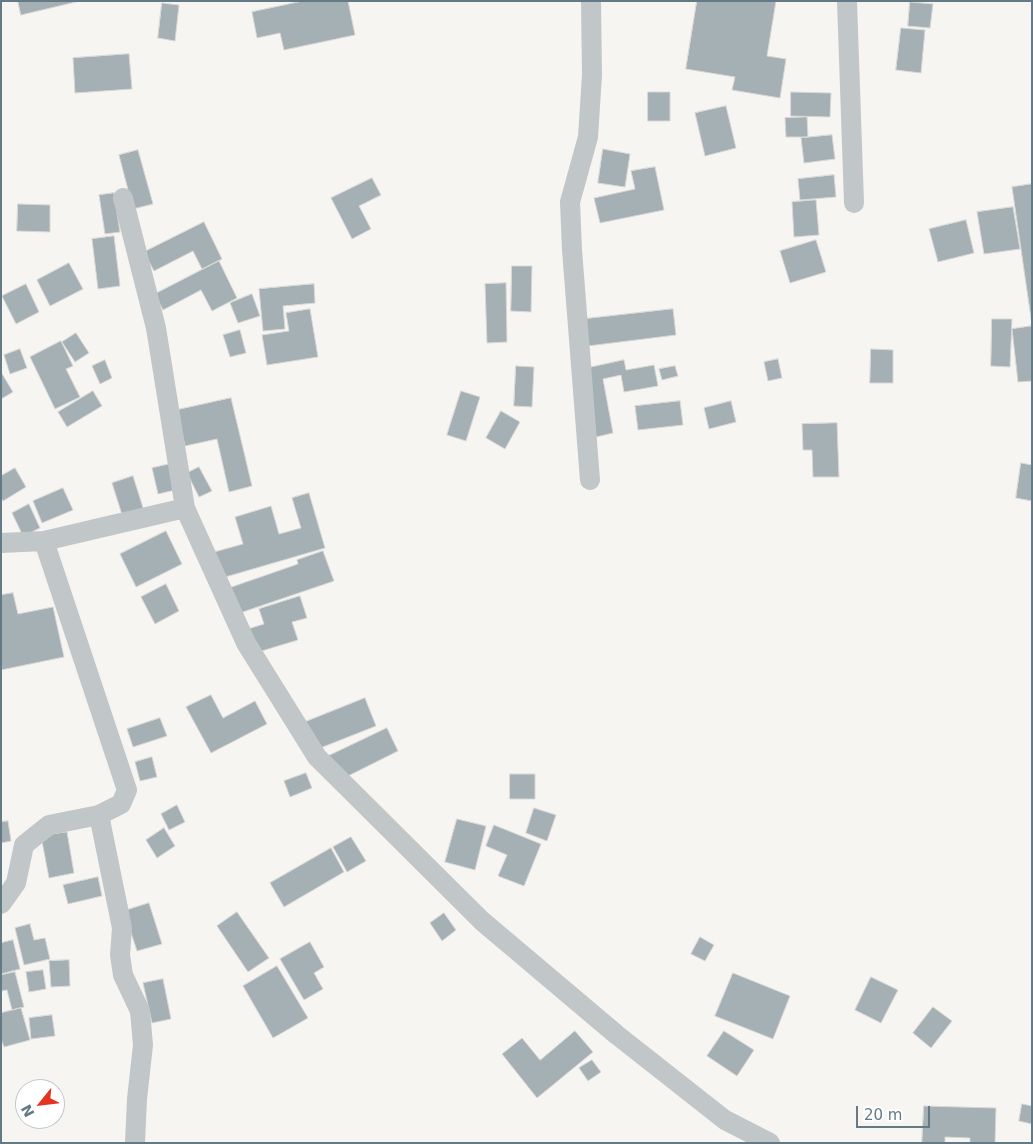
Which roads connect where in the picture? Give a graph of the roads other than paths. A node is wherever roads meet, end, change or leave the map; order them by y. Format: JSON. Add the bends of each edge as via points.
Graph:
{"nodes":[{"id":1,"x":591,"y":1,"type":"edge"},
{"id":2,"x":847,"y":1,"type":"edge"},
{"id":3,"x":123,"y":198,"type":"dead end"},
{"id":4,"x":854,"y":203,"type":"dead end"},
{"id":5,"x":590,"y":480,"type":"dead end"},
{"id":6,"x":185,"y":508,"type":"junction"},
{"id":7,"x":44,"y":541,"type":"junction"},
{"id":8,"x":1,"y":543,"type":"edge"},
{"id":9,"x":100,"y":815,"type":"junction"},
{"id":10,"x":1,"y":904,"type":"edge"},
{"id":11,"x":135,"y":1143,"type":"edge"},
{"id":12,"x":770,"y":1143,"type":"edge"}],
"edges":[{"from":1,"to":5,"type":"street","via":[[592,75],[588,137],[570,202]]},
{"from":2,"to":4,"type":"street"},
{"from":3,"to":6,"type":"street","via":[[156,328]]},
{"from":6,"to":7,"type":"street"},
{"from":6,"to":12,"type":"street","via":[[246,643],[317,757],[482,921],[617,1035],[725,1120]]},
{"from":7,"to":8,"type":"street"},
{"from":7,"to":9,"type":"street","via":[[127,790],[121,804]]},
{"from":9,"to":10,"type":"street","via":[[50,825],[24,845],[16,882]]},
{"from":9,"to":11,"type":"street","via":[[122,928],[120,955],[123,975],[140,1011],[143,1045]]}]}
